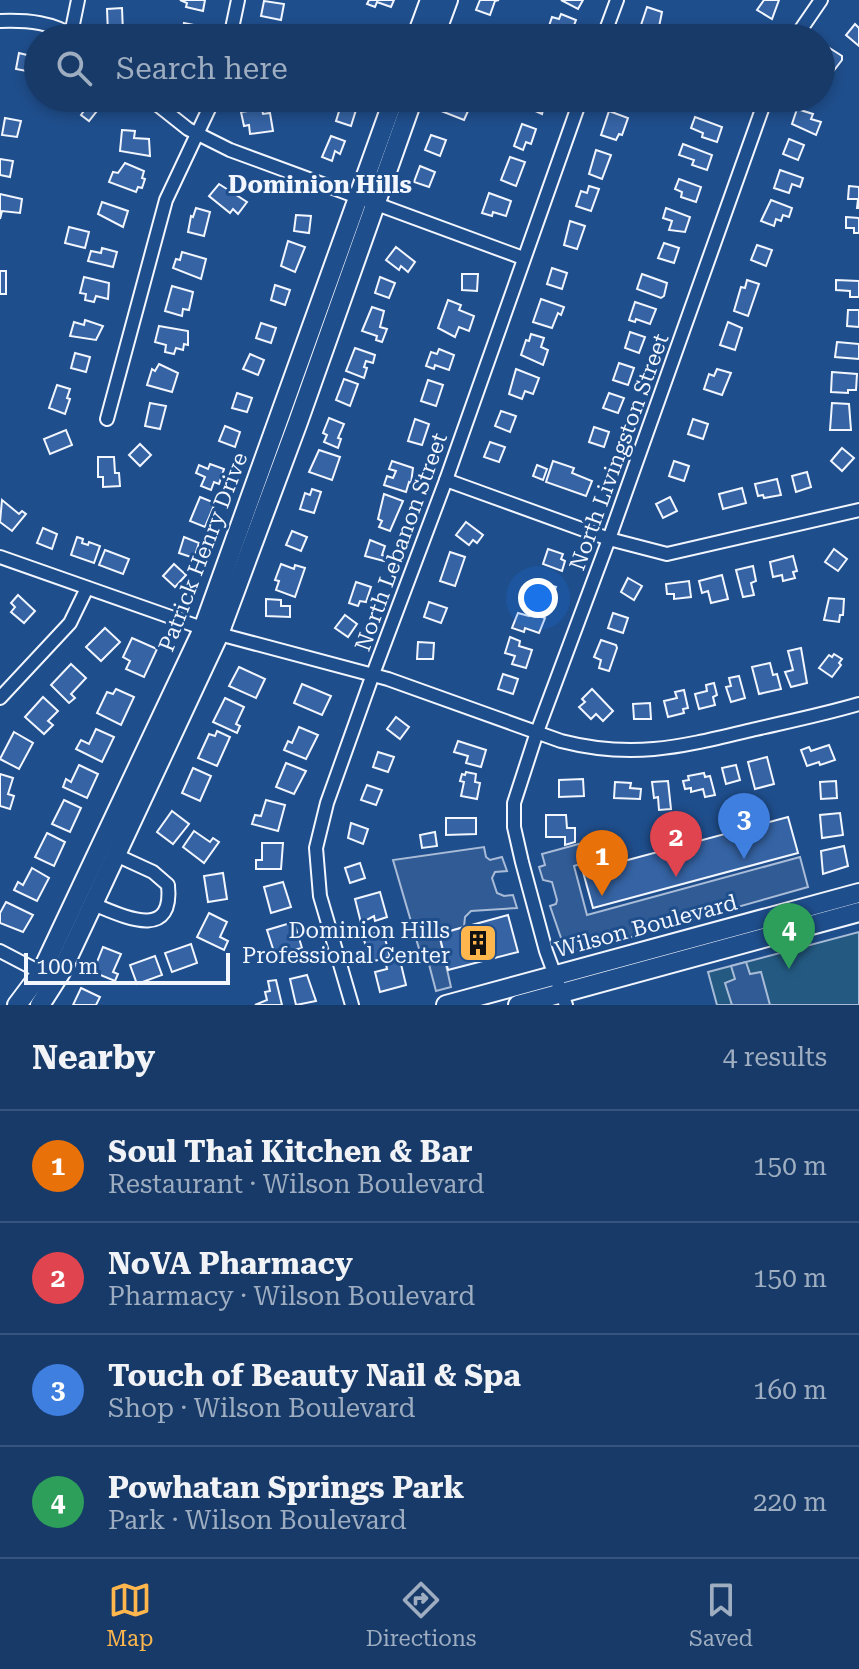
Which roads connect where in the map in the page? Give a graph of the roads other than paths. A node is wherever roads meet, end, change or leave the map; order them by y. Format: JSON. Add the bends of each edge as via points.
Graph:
{"nodes":[{"id":1,"x":78,"y":0,"type":"edge"},
{"id":2,"x":238,"y":0,"type":"edge"},
{"id":3,"x":430,"y":0,"type":"edge"},
{"id":4,"x":448,"y":0,"type":"edge"},
{"id":5,"x":617,"y":0,"type":"edge"},
{"id":6,"x":821,"y":0,"type":"edge"},
{"id":7,"x":0,"y":21,"type":"edge"},
{"id":8,"x":39,"y":24,"type":"edge"},
{"id":9,"x":75,"y":24,"type":"edge"},
{"id":10,"x":233,"y":24,"type":"edge"},
{"id":11,"x":421,"y":24,"type":"edge"},
{"id":12,"x":439,"y":24,"type":"edge"},
{"id":13,"x":608,"y":24,"type":"edge"},
{"id":14,"x":805,"y":24,"type":"edge"},
{"id":15,"x":167,"y":112,"type":"edge"},
{"id":16,"x":208,"y":112,"type":"edge"},
{"id":17,"x":390,"y":112,"type":"edge"},
{"id":18,"x":407,"y":112,"type":"edge"},
{"id":19,"x":576,"y":112,"type":"edge"},
{"id":20,"x":761,"y":112,"type":"edge"},
{"id":21,"x":197,"y":135,"type":"junction"},
{"id":22,"x":367,"y":200,"type":"junction"},
{"id":23,"x":523,"y":258,"type":"junction"},
{"id":24,"x":107,"y":419,"type":"dead end"},
{"id":25,"x":446,"y":480,"type":"junction"},
{"id":26,"x":859,"y":510,"type":"edge"},
{"id":27,"x":609,"y":539,"type":"junction"},
{"id":28,"x":0,"y":557,"type":"edge"},
{"id":29,"x":87,"y":588,"type":"junction"},
{"id":30,"x":211,"y":632,"type":"junction"},
{"id":31,"x":373,"y":674,"type":"junction"},
{"id":32,"x":0,"y":698,"type":"edge"},
{"id":33,"x":859,"y":704,"type":"edge"},
{"id":34,"x":537,"y":732,"type":"junction"},
{"id":35,"x":116,"y":855,"type":"junction"},
{"id":36,"x":859,"y":893,"type":"edge"},
{"id":37,"x":93,"y":904,"type":"junction"},
{"id":38,"x":859,"y":912,"type":"edge"},
{"id":39,"x":0,"y":951,"type":"edge"},
{"id":40,"x":48,"y":977,"type":"junction"},
{"id":41,"x":561,"y":991,"type":"edge"},
{"id":42,"x":17,"y":1005,"type":"edge"},
{"id":43,"x":40,"y":1005,"type":"edge"},
{"id":44,"x":352,"y":1005,"type":"edge"},
{"id":45,"x":446,"y":1005,"type":"edge"},
{"id":46,"x":518,"y":1005,"type":"edge"}],
"edges":[{"from":1,"to":9,"type":"street"},
{"from":2,"to":10,"type":"street"},
{"from":3,"to":11,"type":"street"},
{"from":4,"to":12,"type":"street"},
{"from":5,"to":13,"type":"street"},
{"from":6,"to":14,"type":"street"},
{"from":7,"to":8,"type":"street"},
{"from":15,"to":21,"type":"street"},
{"from":16,"to":21,"type":"street"},
{"from":17,"to":22,"type":"street","name":"Patrick Henry Drive"},
{"from":18,"to":22,"type":"street","name":"Patrick Henry Drive"},
{"from":19,"to":23,"type":"street","name":"North Lebanon Street"},
{"from":20,"to":27,"type":"street","name":"North Livingston Street"},
{"from":21,"to":22,"type":"street"},
{"from":21,"to":24,"type":"street","via":[[166,200]]},
{"from":22,"to":23,"type":"street"},
{"from":22,"to":30,"type":"street","name":"Patrick Henry Drive","via":[[298,422]]},
{"from":23,"to":25,"type":"street","name":"North Lebanon Street"},
{"from":25,"to":27,"type":"street"},
{"from":25,"to":31,"type":"street","name":"North Lebanon Street"},
{"from":26,"to":27,"type":"street","via":[[667,554]]},
{"from":27,"to":34,"type":"street","name":"North Livingston Street"},
{"from":28,"to":29,"type":"street"},
{"from":29,"to":30,"type":"street"},
{"from":29,"to":32,"type":"street","via":[[70,623]]},
{"from":30,"to":31,"type":"street"},
{"from":30,"to":35,"type":"street","name":"Patrick Henry Drive"},
{"from":30,"to":40,"type":"street","name":"Patrick Henry Drive"},
{"from":31,"to":34,"type":"street"},
{"from":31,"to":44,"type":"street","name":"North Lebanon Street","via":[[316,848],[320,896]]},
{"from":33,"to":34,"type":"street","via":[[654,751],[586,747]]},
{"from":34,"to":41,"type":"street","name":"North Livingston Street","via":[[514,803],[514,827]]},
{"from":35,"to":37,"type":"street","name":"Patrick Henry Drive"},
{"from":35,"to":37,"type":"street","via":[[168,885],[165,913],[135,921]]},
{"from":36,"to":41,"type":"street","name":"Wilson Boulevard"},
{"from":37,"to":40,"type":"street","name":"Patrick Henry Drive"},
{"from":38,"to":41,"type":"street","name":"Wilson Boulevard"},
{"from":39,"to":40,"type":"street"},
{"from":40,"to":42,"type":"street","name":"Patrick Henry Drive"},
{"from":40,"to":43,"type":"street","name":"Patrick Henry Drive"},
{"from":41,"to":45,"type":"street","name":"Wilson Boulevard"},
{"from":41,"to":46,"type":"street","name":"Wilson Boulevard"}]}
